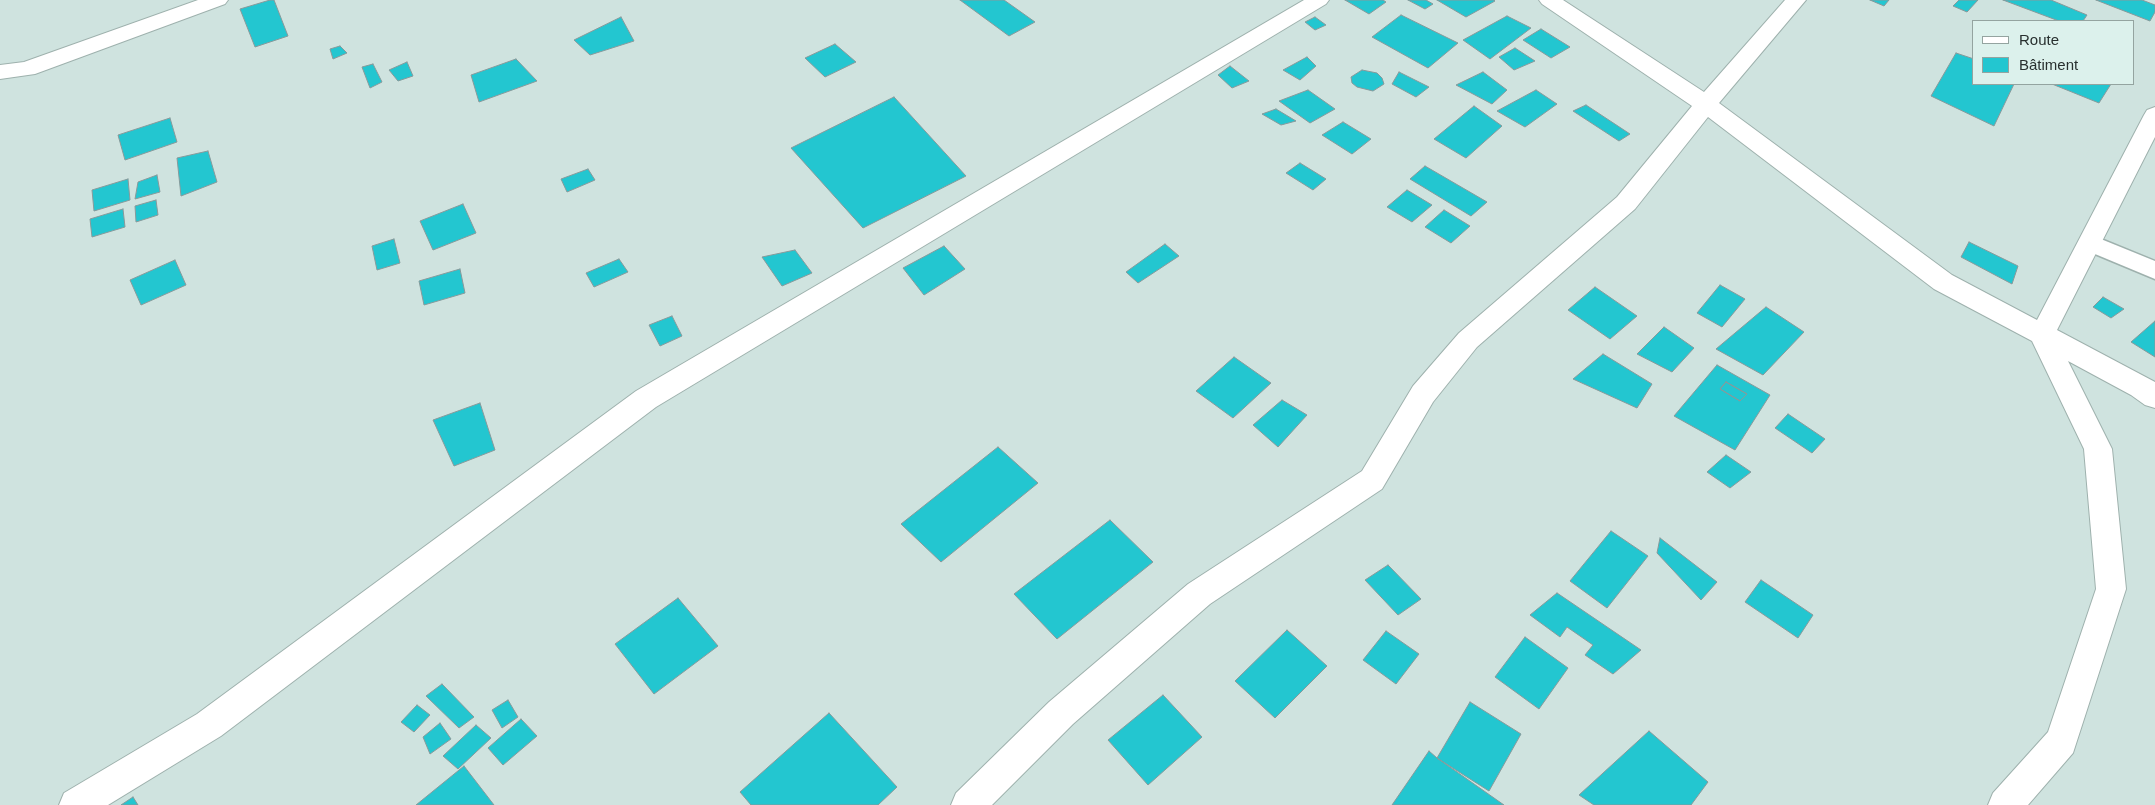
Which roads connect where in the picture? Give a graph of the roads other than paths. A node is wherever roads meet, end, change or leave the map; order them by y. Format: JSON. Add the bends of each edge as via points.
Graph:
{"nodes":[{"id":1,"x":218,"y":0,"type":"edge"},
{"id":2,"x":1320,"y":0,"type":"edge"},
{"id":3,"x":1549,"y":0,"type":"edge"},
{"id":4,"x":1796,"y":0,"type":"edge"},
{"id":5,"x":0,"y":72,"type":"edge"},
{"id":6,"x":1706,"y":104,"type":"junction"},
{"id":7,"x":2155,"y":114,"type":"edge"},
{"id":8,"x":2091,"y":242,"type":"junction"},
{"id":9,"x":2155,"y":270,"type":"edge"},
{"id":10,"x":2042,"y":335,"type":"junction"},
{"id":11,"x":2155,"y":397,"type":"edge"},
{"id":12,"x":76,"y":805,"type":"edge"},
{"id":13,"x":968,"y":805,"type":"edge"},
{"id":14,"x":2006,"y":805,"type":"edge"}],
"edges":[{"from":1,"to":5,"type":"street","via":[[27,69]]},
{"from":2,"to":12,"type":"street","via":[[646,399],[209,725]]},
{"from":3,"to":6,"type":"street"},
{"from":4,"to":6,"type":"street"},
{"from":6,"to":10,"type":"street","via":[[1943,282]]},
{"from":6,"to":13,"type":"street","via":[[1626,203],[1468,340],[1423,394],[1372,480],[1199,594],[1061,713]]},
{"from":7,"to":8,"type":"street"},
{"from":8,"to":9,"type":"lane"},
{"from":8,"to":10,"type":"street"},
{"from":10,"to":11,"type":"street"},
{"from":10,"to":14,"type":"street","via":[[2098,449],[2111,589],[2061,742]]}]}
